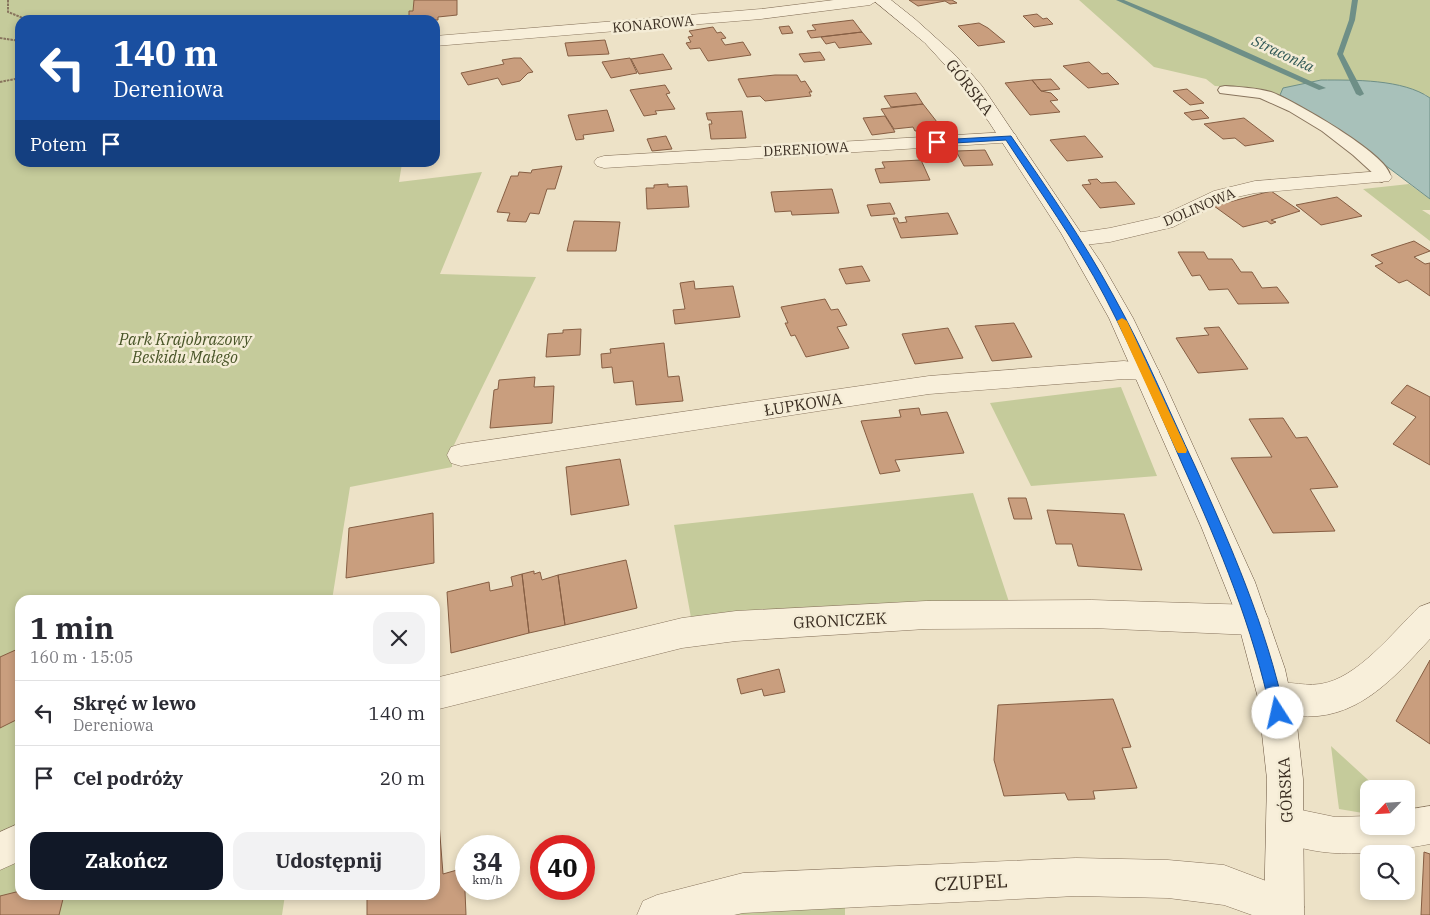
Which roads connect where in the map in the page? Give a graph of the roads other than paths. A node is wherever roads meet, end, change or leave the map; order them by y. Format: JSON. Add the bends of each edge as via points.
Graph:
{"nodes":[{"id":1,"x":870,"y":0,"type":"edge"},
{"id":2,"x":881,"y":0,"type":"edge"},
{"id":3,"x":440,"y":41,"type":"edge"},
{"id":4,"x":1226,"y":90,"type":"dead end"},
{"id":5,"x":1008,"y":138,"type":"junction"},
{"id":6,"x":604,"y":162,"type":"dead end"},
{"id":7,"x":1382,"y":177,"type":"joint"},
{"id":8,"x":1076,"y":239,"type":"junction"},
{"id":9,"x":1146,"y":370,"type":"junction"},
{"id":10,"x":461,"y":455,"type":"dead end"},
{"id":11,"x":1430,"y":617,"type":"edge"},
{"id":12,"x":1253,"y":620,"type":"junction"},
{"id":13,"x":440,"y":693,"type":"edge"},
{"id":14,"x":1275,"y":698,"type":"junction"},
{"id":15,"x":1430,"y":825,"type":"edge"},
{"id":16,"x":1287,"y":826,"type":"junction"},
{"id":17,"x":15,"y":844,"type":"edge"},
{"id":18,"x":0,"y":851,"type":"edge"},
{"id":19,"x":1284,"y":911,"type":"edge"},
{"id":20,"x":656,"y":915,"type":"edge"}],
"edges":[{"from":1,"to":3,"type":"street","name":"KONAROWA","via":[[752,15]]},
{"from":2,"to":5,"type":"street","name":"GÓRSKA","via":[[938,46],[974,89]]},
{"from":4,"to":7,"type":"lane","via":[[1264,96],[1298,111],[1360,153],[1383,174]]},
{"from":5,"to":6,"type":"street","name":"DERENIOWA"},
{"from":5,"to":8,"type":"street","name":"GÓRSKA"},
{"from":7,"to":8,"type":"street","name":"DOLINOWA","via":[[1254,187],[1221,195],[1166,222]]},
{"from":8,"to":9,"type":"street","name":"GÓRSKA"},
{"from":9,"to":10,"type":"street","name":"ŁUPKOWA","via":[[929,385]]},
{"from":9,"to":12,"type":"street","name":"GÓRSKA","via":[[1230,558]]},
{"from":11,"to":14,"type":"street","via":[[1360,685],[1317,701]]},
{"from":12,"to":13,"type":"street","name":"GRONICZEK","via":[[1092,614],[926,615],[736,626],[682,633]]},
{"from":12,"to":14,"type":"street","name":"GÓRSKA"},
{"from":14,"to":16,"type":"street","name":"GÓRSKA","via":[[1284,760]]},
{"from":15,"to":16,"type":"street","via":[[1379,834],[1335,836]]},
{"from":16,"to":19,"type":"street","name":"GÓRSKA"},
{"from":17,"to":18,"type":"street"},
{"from":19,"to":20,"type":"street","name":"CZUPEL","via":[[1224,886],[1168,879],[1076,877],[743,894]]}]}
